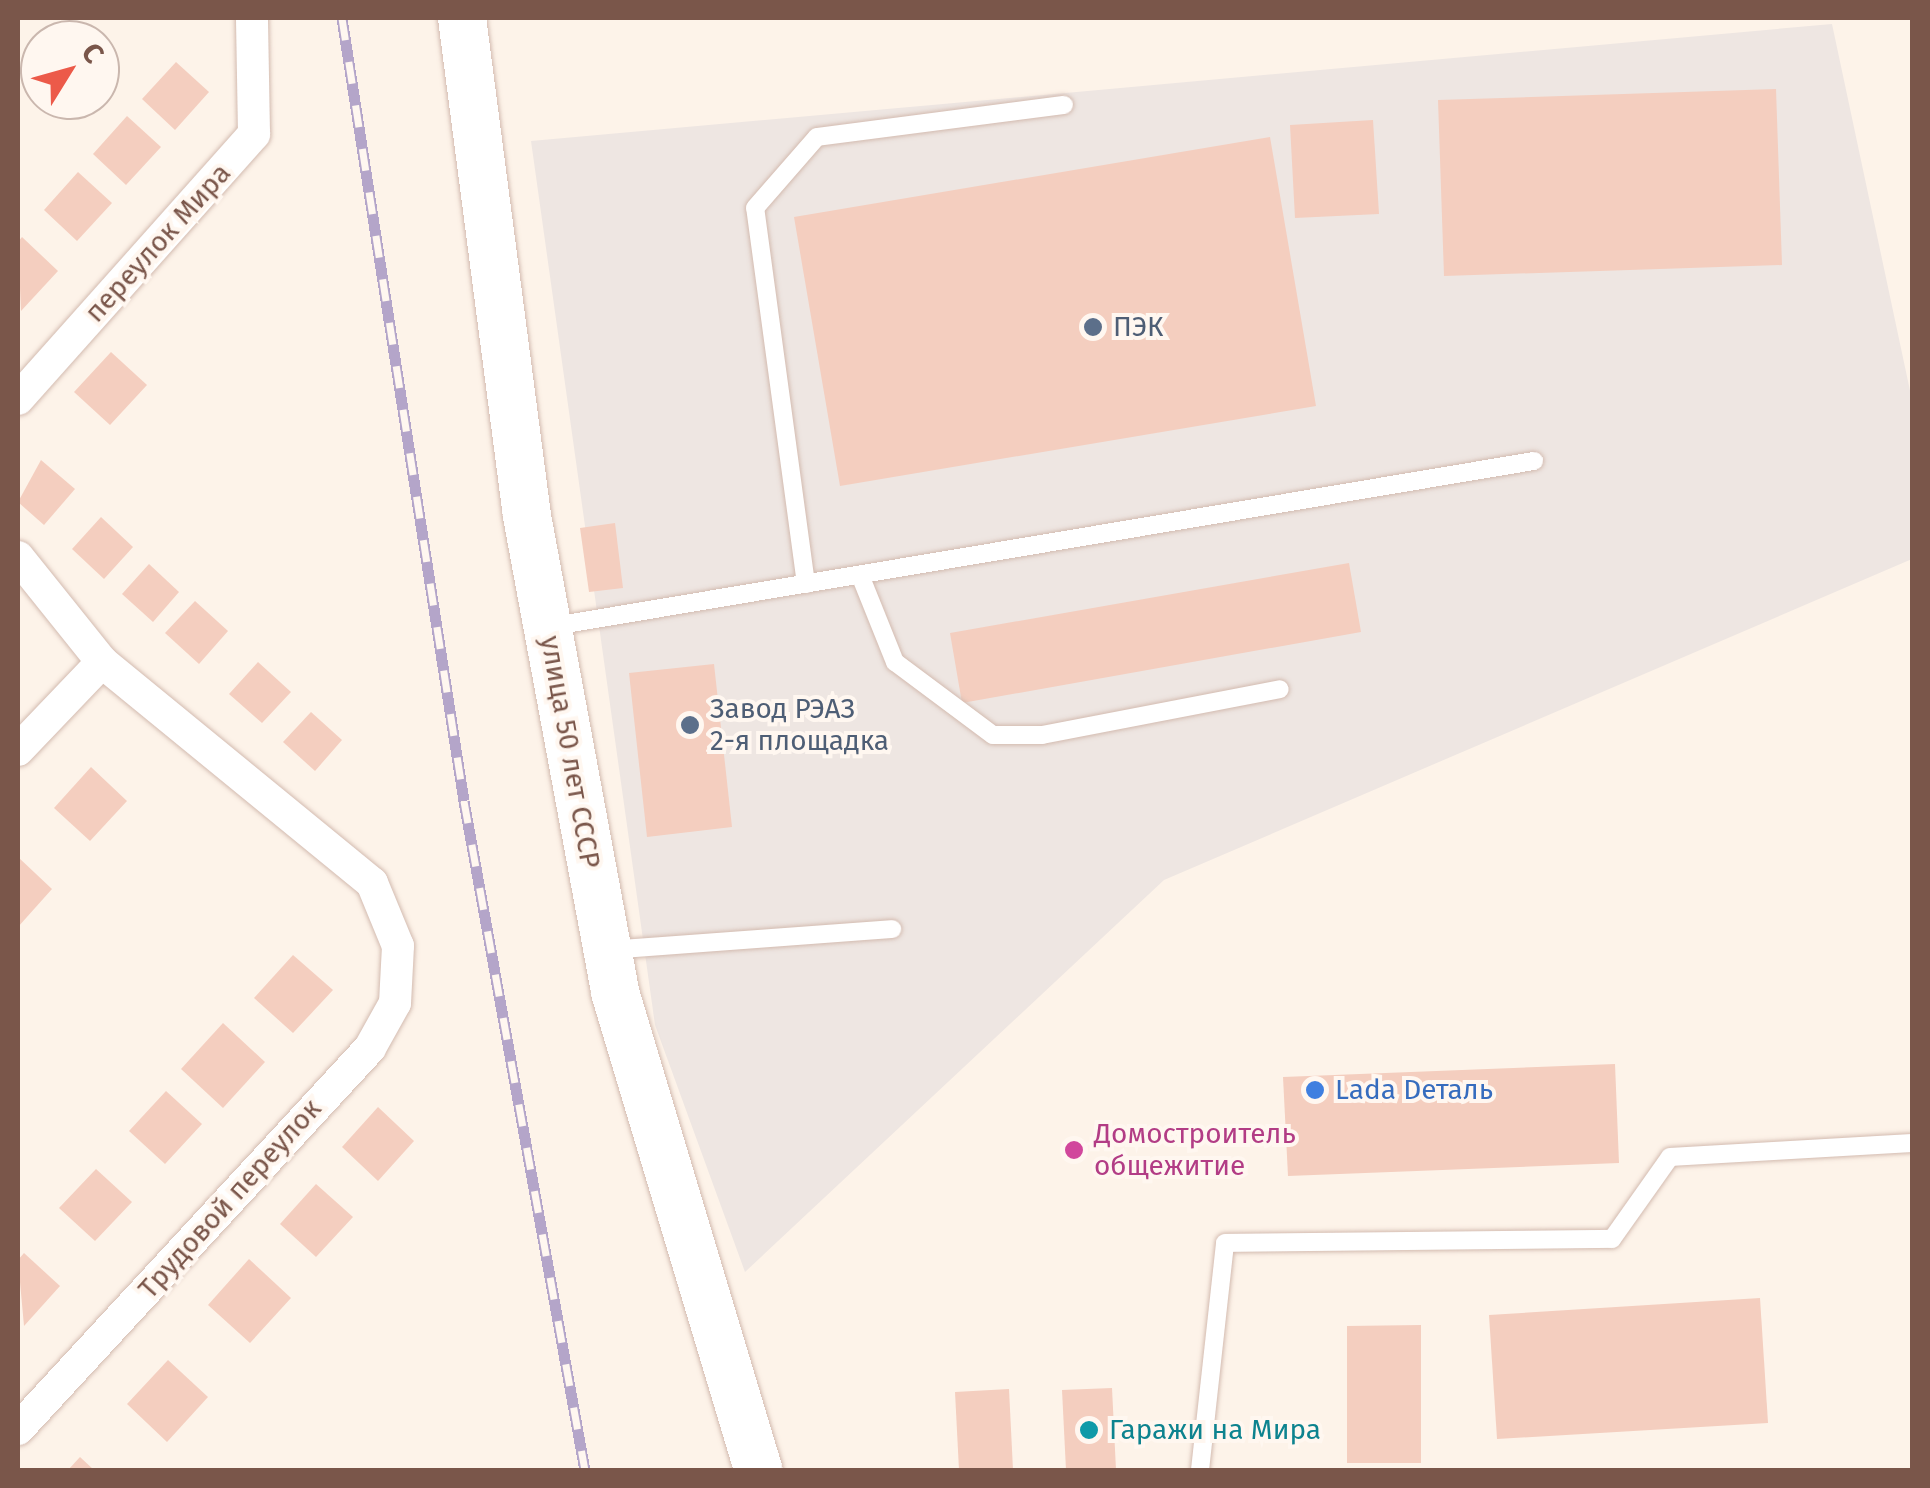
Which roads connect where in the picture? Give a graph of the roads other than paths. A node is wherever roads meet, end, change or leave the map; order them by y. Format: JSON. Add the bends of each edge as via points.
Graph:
{"nodes":[{"id":1,"x":252,"y":18,"type":"edge"},
{"id":2,"x":462,"y":18,"type":"edge"},
{"id":3,"x":1064,"y":106,"type":"dead end"},
{"id":4,"x":18,"y":399,"type":"edge"},
{"id":5,"x":1534,"y":462,"type":"dead end"},
{"id":6,"x":18,"y":557,"type":"edge"},
{"id":7,"x":860,"y":575,"type":"junction"},
{"id":8,"x":806,"y":584,"type":"junction"},
{"id":9,"x":548,"y":627,"type":"junction"},
{"id":10,"x":102,"y":662,"type":"junction"},
{"id":11,"x":1280,"y":689,"type":"dead end"},
{"id":12,"x":18,"y":750,"type":"edge"},
{"id":13,"x":892,"y":929,"type":"dead end"},
{"id":14,"x":607,"y":950,"type":"junction"},
{"id":15,"x":1912,"y":1142,"type":"edge"},
{"id":16,"x":18,"y":1429,"type":"edge"},
{"id":17,"x":758,"y":1470,"type":"edge"},
{"id":18,"x":1200,"y":1470,"type":"edge"}],
"edges":[{"from":1,"to":4,"type":"street","name":"переулок Мира","via":[[259,69],[254,134]]},
{"from":2,"to":9,"type":"street","name":"улица 50 лет СССР"},
{"from":3,"to":8,"type":"lane","via":[[817,137],[755,208],[751,232]]},
{"from":5,"to":7,"type":"lane"},
{"from":6,"to":10,"type":"street"},
{"from":7,"to":8,"type":"lane"},
{"from":7,"to":11,"type":"lane","via":[[895,662],[992,736],[1042,735]]},
{"from":8,"to":9,"type":"lane"},
{"from":9,"to":14,"type":"street","name":"улица 50 лет СССР"},
{"from":10,"to":12,"type":"street"},
{"from":10,"to":16,"type":"street","name":"Трудовой переулок","via":[[372,883],[398,946],[395,1003],[370,1048]]},
{"from":13,"to":14,"type":"lane"},
{"from":14,"to":17,"type":"street","name":"улица 50 лет СССР"},
{"from":15,"to":18,"type":"lane","via":[[1670,1157],[1612,1239],[1226,1243]]}]}
